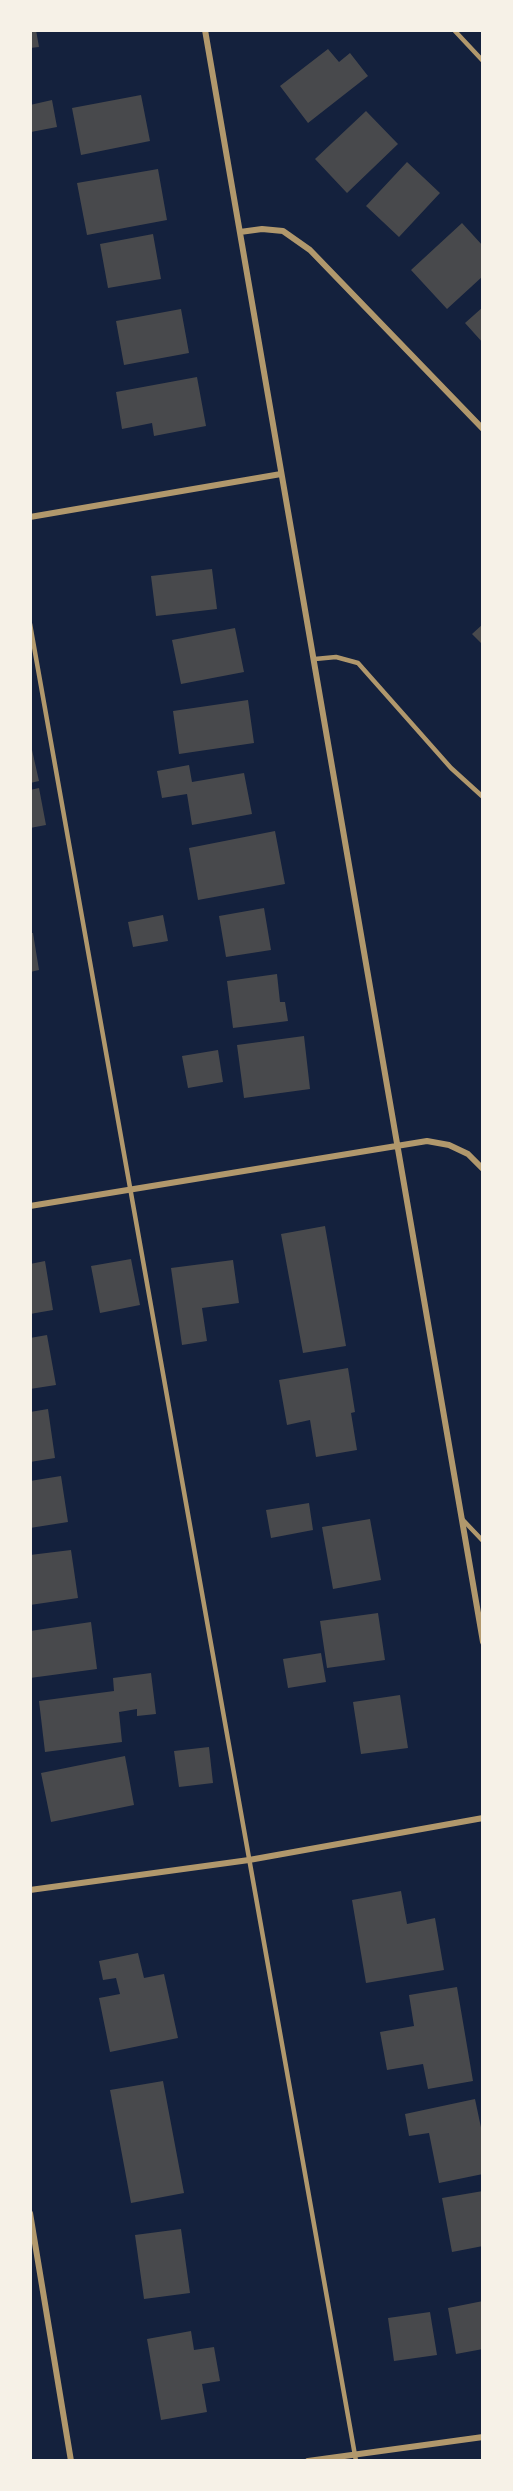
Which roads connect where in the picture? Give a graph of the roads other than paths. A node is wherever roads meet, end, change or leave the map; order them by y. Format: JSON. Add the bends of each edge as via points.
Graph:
{"nodes":[{"id":1,"x":205,"y":30,"type":"edge"},
{"id":2,"x":454,"y":30,"type":"edge"},
{"id":3,"x":483,"y":61,"type":"edge"},
{"id":4,"x":240,"y":232,"type":"junction"},
{"id":5,"x":483,"y":429,"type":"edge"},
{"id":6,"x":281,"y":474,"type":"junction"},
{"id":7,"x":30,"y":517,"type":"edge"},
{"id":8,"x":30,"y":624,"type":"edge"},
{"id":9,"x":315,"y":659,"type":"junction"},
{"id":10,"x":483,"y":797,"type":"edge"},
{"id":11,"x":398,"y":1145,"type":"junction"},
{"id":12,"x":483,"y":1169,"type":"edge"},
{"id":13,"x":130,"y":1189,"type":"junction"},
{"id":14,"x":30,"y":1206,"type":"edge"},
{"id":15,"x":461,"y":1518,"type":"junction"},
{"id":16,"x":483,"y":1541,"type":"edge"},
{"id":17,"x":483,"y":1642,"type":"edge"},
{"id":18,"x":483,"y":1818,"type":"edge"},
{"id":19,"x":249,"y":1860,"type":"junction"},
{"id":20,"x":30,"y":1890,"type":"edge"},
{"id":21,"x":30,"y":2213,"type":"edge"},
{"id":22,"x":483,"y":2437,"type":"edge"},
{"id":23,"x":355,"y":2458,"type":"edge"},
{"id":24,"x":71,"y":2461,"type":"edge"},
{"id":25,"x":308,"y":2461,"type":"edge"}],
"edges":[{"from":1,"to":4,"type":"street"},
{"from":2,"to":3,"type":"lane"},
{"from":4,"to":5,"type":"street","via":[[283,231],[310,249]]},
{"from":4,"to":6,"type":"street"},
{"from":6,"to":7,"type":"street"},
{"from":6,"to":9,"type":"street"},
{"from":8,"to":13,"type":"lane"},
{"from":9,"to":10,"type":"lane","via":[[336,657],[358,663],[451,768]]},
{"from":9,"to":11,"type":"street"},
{"from":11,"to":12,"type":"street","via":[[427,1141],[449,1145],[468,1154]]},
{"from":11,"to":13,"type":"street"},
{"from":11,"to":15,"type":"street"},
{"from":13,"to":14,"type":"street"},
{"from":13,"to":19,"type":"lane"},
{"from":15,"to":16,"type":"lane"},
{"from":15,"to":17,"type":"street"},
{"from":18,"to":19,"type":"street"},
{"from":19,"to":20,"type":"street"},
{"from":19,"to":23,"type":"lane"},
{"from":21,"to":24,"type":"street"},
{"from":22,"to":23,"type":"street"},
{"from":23,"to":25,"type":"street"}]}
